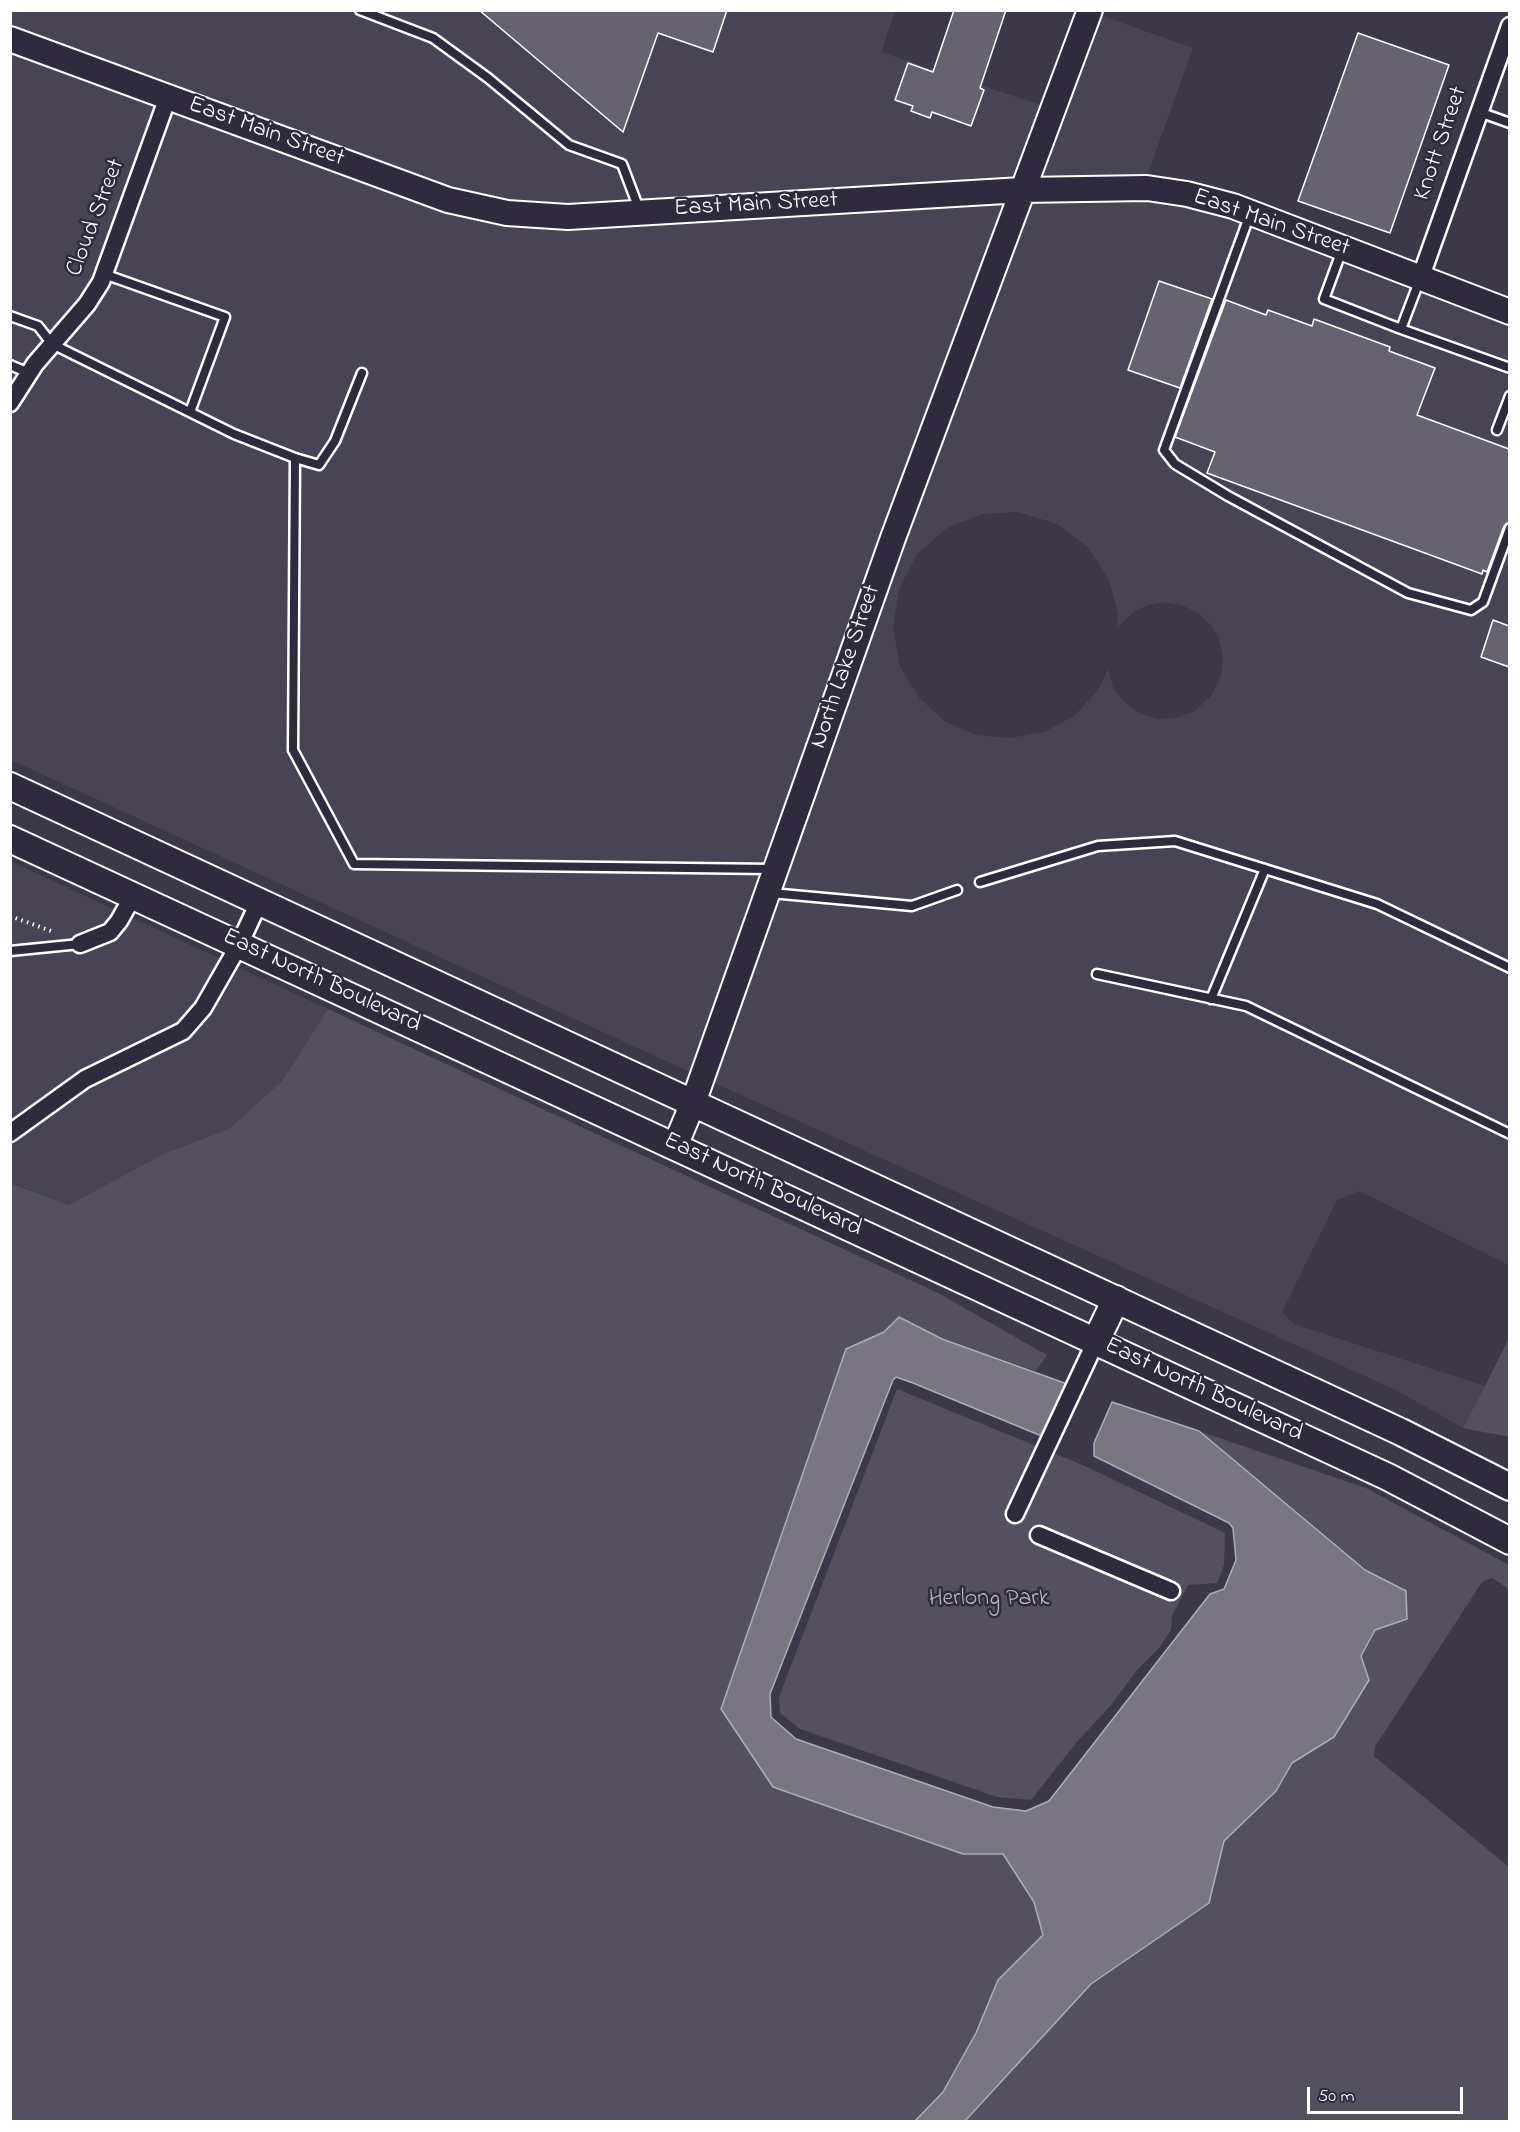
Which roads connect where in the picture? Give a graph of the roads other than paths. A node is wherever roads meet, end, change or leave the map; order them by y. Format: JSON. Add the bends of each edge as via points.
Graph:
{"nodes":[{"id":1,"x":360,"y":10,"type":"edge"},
{"id":2,"x":1090,"y":10,"type":"edge"},
{"id":3,"x":1509,"y":26,"type":"edge"},
{"id":4,"x":10,"y":39,"type":"edge"},
{"id":5,"x":168,"y":97,"type":"junction"},
{"id":6,"x":1479,"y":112,"type":"junction"},
{"id":7,"x":1509,"y":123,"type":"edge"},
{"id":8,"x":1022,"y":190,"type":"junction"},
{"id":9,"x":640,"y":213,"type":"junction"},
{"id":10,"x":1251,"y":213,"type":"junction"},
{"id":11,"x":1343,"y":249,"type":"junction"},
{"id":12,"x":104,"y":274,"type":"junction"},
{"id":13,"x":1420,"y":279,"type":"junction"},
{"id":14,"x":1509,"y":312,"type":"edge"},
{"id":15,"x":10,"y":316,"type":"edge"},
{"id":16,"x":1401,"y":328,"type":"junction"},
{"id":17,"x":52,"y":344,"type":"junction"},
{"id":18,"x":10,"y":365,"type":"edge"},
{"id":19,"x":1509,"y":368,"type":"edge"},
{"id":20,"x":29,"y":373,"type":"junction"},
{"id":21,"x":362,"y":373,"type":"dead end"},
{"id":22,"x":1509,"y":396,"type":"edge"},
{"id":23,"x":10,"y":403,"type":"edge"},
{"id":24,"x":190,"y":412,"type":"junction"},
{"id":25,"x":1497,"y":430,"type":"dead end"},
{"id":26,"x":295,"y":459,"type":"junction"},
{"id":27,"x":1509,"y":528,"type":"edge"},
{"id":28,"x":10,"y":786,"type":"edge"},
{"id":29,"x":10,"y":839,"type":"edge"},
{"id":30,"x":776,"y":869,"type":"junction"},
{"id":31,"x":1265,"y":869,"type":"junction"},
{"id":32,"x":980,"y":882,"type":"dead end"},
{"id":33,"x":957,"y":890,"type":"dead end"},
{"id":34,"x":767,"y":893,"type":"junction"},
{"id":35,"x":133,"y":896,"type":"junction"},
{"id":36,"x":259,"y":902,"type":"junction"},
{"id":37,"x":80,"y":944,"type":"joint"},
{"id":38,"x":239,"y":945,"type":"junction"},
{"id":39,"x":10,"y":951,"type":"edge"},
{"id":40,"x":1509,"y":968,"type":"edge"},
{"id":41,"x":1096,"y":974,"type":"dead end"},
{"id":42,"x":1211,"y":999,"type":"junction"},
{"id":43,"x":693,"y":1103,"type":"junction"},
{"id":44,"x":10,"y":1133,"type":"edge"},
{"id":45,"x":1509,"y":1134,"type":"edge"},
{"id":46,"x":675,"y":1146,"type":"junction"},
{"id":47,"x":1116,"y":1299,"type":"junction"},
{"id":48,"x":1096,"y":1341,"type":"junction"},
{"id":49,"x":1509,"y":1487,"type":"edge"},
{"id":50,"x":1015,"y":1514,"type":"dead end"},
{"id":51,"x":1039,"y":1535,"type":"dead end"},
{"id":52,"x":1509,"y":1541,"type":"edge"},
{"id":53,"x":1171,"y":1591,"type":"dead end"}],
"edges":[{"from":1,"to":9,"type":"lane","via":[[433,38],[569,145],[622,164]]},
{"from":2,"to":8,"type":"main road","name":"North Lake Street"},
{"from":3,"to":6,"type":"street","name":"Knott Street"},
{"from":4,"to":5,"type":"main road","name":"East Main Street"},
{"from":5,"to":9,"type":"main road","name":"East Main Street","via":[[447,200],[507,213],[568,217]]},
{"from":5,"to":12,"type":"street","name":"Cloud Street"},
{"from":6,"to":7,"type":"lane"},
{"from":6,"to":13,"type":"street","name":"Knott Street"},
{"from":8,"to":9,"type":"main road","name":"East Main Street"},
{"from":8,"to":10,"type":"main road","name":"East Main Street","via":[[1147,188],[1187,194]]},
{"from":8,"to":30,"type":"main road","name":"North Lake Street","via":[[892,538]]},
{"from":10,"to":11,"type":"main road","name":"East Main Street"},
{"from":10,"to":27,"type":"lane","via":[[1164,450],[1175,464],[1408,593],[1471,610],[1483,602]]},
{"from":11,"to":13,"type":"main road","name":"East Main Street"},
{"from":11,"to":16,"type":"lane","via":[[1324,299]]},
{"from":12,"to":17,"type":"street","name":"Cloud Street","via":[[87,304]]},
{"from":12,"to":24,"type":"lane","via":[[225,317]]},
{"from":13,"to":14,"type":"main road","name":"East Main Street"},
{"from":13,"to":16,"type":"lane"},
{"from":15,"to":17,"type":"lane","via":[[38,326]]},
{"from":16,"to":19,"type":"lane"},
{"from":17,"to":20,"type":"street","name":"Cloud Street"},
{"from":17,"to":24,"type":"lane"},
{"from":18,"to":20,"type":"lane"},
{"from":20,"to":23,"type":"street","name":"Cloud Street"},
{"from":21,"to":26,"type":"lane","via":[[334,441],[319,465]]},
{"from":22,"to":25,"type":"lane"},
{"from":24,"to":26,"type":"lane"},
{"from":26,"to":30,"type":"lane","via":[[293,750],[354,864]]},
{"from":28,"to":36,"type":"main road","name":"East North Boulevard"},
{"from":29,"to":35,"type":"main road","name":"East North Boulevard"},
{"from":30,"to":34,"type":"main road","name":"North Lake Street"},
{"from":31,"to":32,"type":"lane","via":[[1175,840],[1098,846]]},
{"from":31,"to":40,"type":"lane","via":[[1377,904]]},
{"from":31,"to":42,"type":"lane"},
{"from":33,"to":34,"type":"lane","via":[[912,906]]},
{"from":34,"to":43,"type":"main road","name":"North Lake Street"},
{"from":35,"to":37,"type":"street","via":[[110,932]]},
{"from":35,"to":38,"type":"main road","name":"East North Boulevard"},
{"from":36,"to":38,"type":"street"},
{"from":36,"to":43,"type":"main road","name":"East North Boulevard"},
{"from":37,"to":39,"type":"lane"},
{"from":38,"to":44,"type":"street","via":[[203,1008],[183,1031],[85,1079]]},
{"from":38,"to":46,"type":"main road","name":"East North Boulevard"},
{"from":41,"to":42,"type":"lane"},
{"from":42,"to":45,"type":"lane","via":[[1246,1006]]},
{"from":43,"to":46,"type":"main road","name":"North Lake Street"},
{"from":43,"to":47,"type":"main road","name":"East North Boulevard"},
{"from":46,"to":48,"type":"main road","name":"East North Boulevard"},
{"from":47,"to":48,"type":"main road"},
{"from":47,"to":49,"type":"main road","name":"East North Boulevard","via":[[1401,1432]]},
{"from":48,"to":50,"type":"street"},
{"from":48,"to":52,"type":"main road","name":"East North Boulevard","via":[[1388,1477]]},
{"from":51,"to":53,"type":"street"}]}
